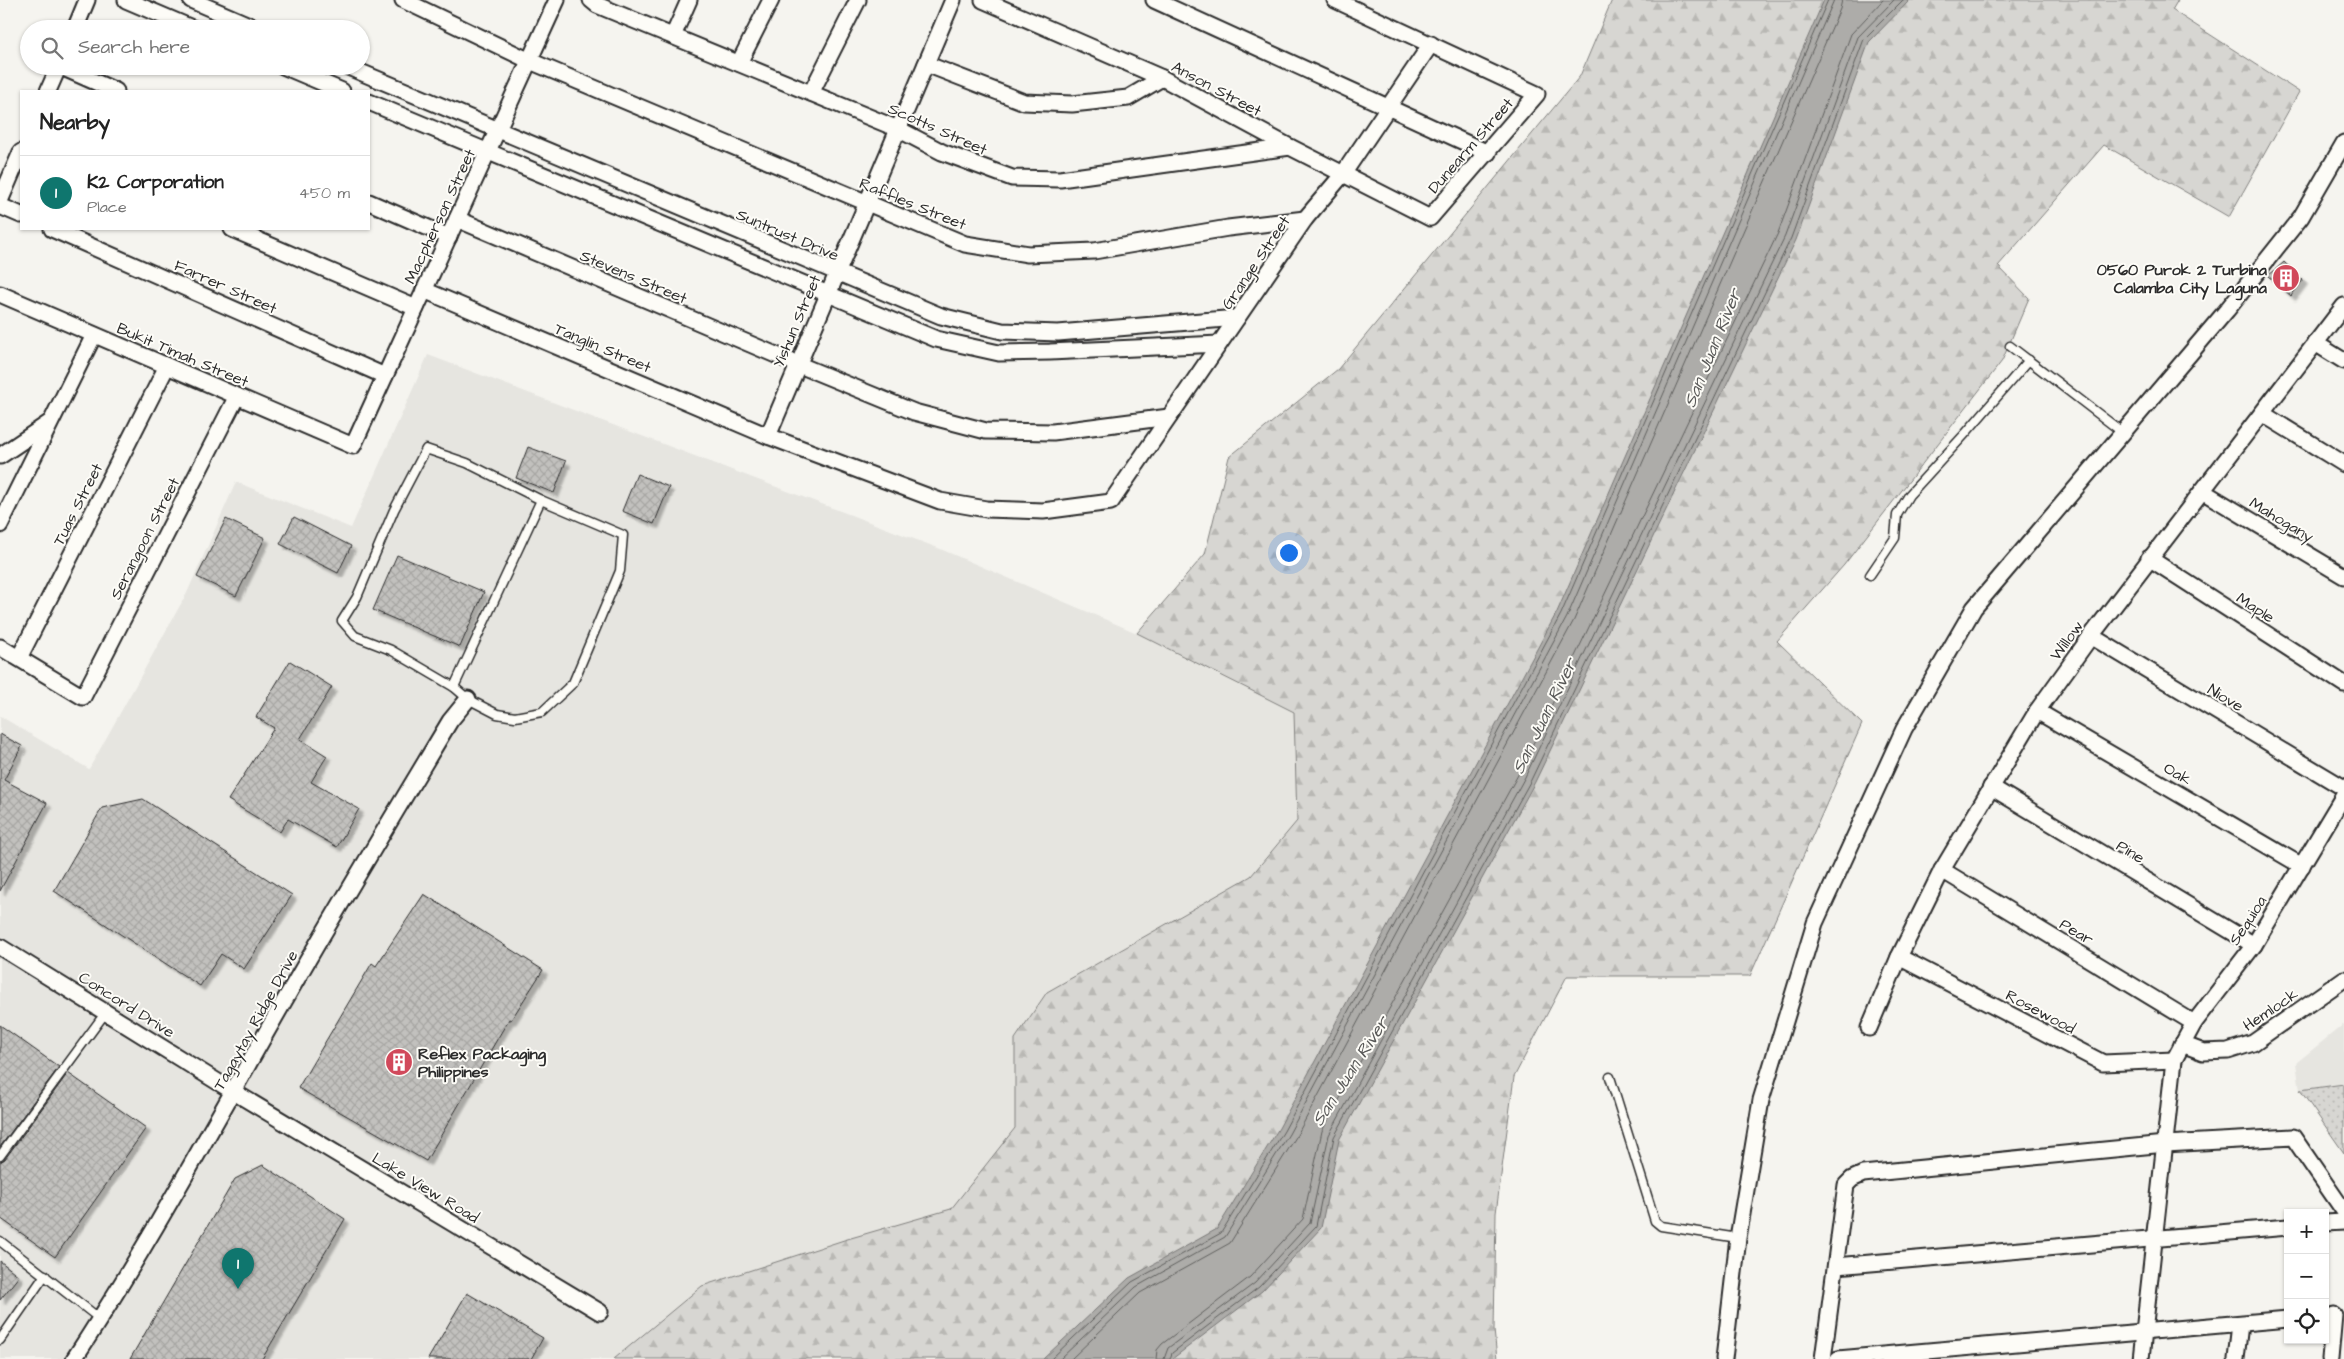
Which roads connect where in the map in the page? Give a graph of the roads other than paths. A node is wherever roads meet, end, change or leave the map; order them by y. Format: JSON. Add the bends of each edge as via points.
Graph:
{"nodes":[{"id":1,"x":87,"y":0,"type":"edge"},
{"id":2,"x":126,"y":0,"type":"edge"},
{"id":3,"x":191,"y":0,"type":"edge"},
{"id":4,"x":403,"y":0,"type":"edge"},
{"id":5,"x":557,"y":0,"type":"edge"},
{"id":6,"x":689,"y":0,"type":"edge"},
{"id":7,"x":771,"y":0,"type":"edge"},
{"id":8,"x":858,"y":0,"type":"edge"},
{"id":9,"x":953,"y":0,"type":"edge"},
{"id":10,"x":983,"y":0,"type":"edge"},
{"id":11,"x":1154,"y":0,"type":"edge"},
{"id":12,"x":1335,"y":0,"type":"edge"},
{"id":13,"x":596,"y":2,"type":"edge"},
{"id":14,"x":79,"y":20,"type":"edge"},
{"id":15,"x":173,"y":20,"type":"edge"},
{"id":16,"x":237,"y":20,"type":"edge"},
{"id":17,"x":673,"y":36,"type":"junction"},
{"id":18,"x":1431,"y":44,"type":"junction"},
{"id":19,"x":530,"y":61,"type":"junction"},
{"id":20,"x":739,"y":63,"type":"junction"},
{"id":21,"x":926,"y":64,"type":"junction"},
{"id":22,"x":54,"y":75,"type":"edge"},
{"id":23,"x":79,"y":75,"type":"edge"},
{"id":24,"x":304,"y":75,"type":"edge"},
{"id":25,"x":367,"y":75,"type":"edge"},
{"id":26,"x":1162,"y":78,"type":"junction"},
{"id":27,"x":48,"y":90,"type":"edge"},
{"id":28,"x":114,"y":90,"type":"edge"},
{"id":29,"x":340,"y":90,"type":"edge"},
{"id":30,"x":811,"y":93,"type":"junction"},
{"id":31,"x":370,"y":102,"type":"edge"},
{"id":32,"x":1389,"y":108,"type":"junction"},
{"id":33,"x":898,"y":129,"type":"junction"},
{"id":34,"x":498,"y":131,"type":"junction"},
{"id":35,"x":2344,"y":143,"type":"edge"},
{"id":36,"x":1290,"y":147,"type":"junction"},
{"id":37,"x":488,"y":153,"type":"junction"},
{"id":38,"x":1488,"y":153,"type":"junction"},
{"id":39,"x":20,"y":154,"type":"edge"},
{"id":40,"x":1343,"y":174,"type":"junction"},
{"id":41,"x":0,"y":201,"type":"edge"},
{"id":42,"x":370,"y":202,"type":"edge"},
{"id":43,"x":866,"y":203,"type":"junction"},
{"id":44,"x":0,"y":206,"type":"edge"},
{"id":45,"x":20,"y":215,"type":"edge"},
{"id":46,"x":1430,"y":218,"type":"joint"},
{"id":47,"x":457,"y":219,"type":"junction"},
{"id":48,"x":1305,"y":219,"type":"junction"},
{"id":49,"x":54,"y":230,"type":"edge"},
{"id":50,"x":234,"y":230,"type":"edge"},
{"id":51,"x":449,"y":237,"type":"junction"},
{"id":52,"x":836,"y":273,"type":"junction"},
{"id":53,"x":424,"y":290,"type":"junction"},
{"id":54,"x":0,"y":294,"type":"edge"},
{"id":55,"x":827,"y":294,"type":"junction"},
{"id":56,"x":2344,"y":306,"type":"edge"},
{"id":57,"x":416,"y":308,"type":"junction"},
{"id":58,"x":1237,"y":318,"type":"junction"},
{"id":59,"x":94,"y":335,"type":"junction"},
{"id":60,"x":2316,"y":343,"type":"junction"},
{"id":61,"x":1219,"y":344,"type":"junction"},
{"id":62,"x":2010,"y":346,"type":"dead end"},
{"id":63,"x":2029,"y":360,"type":"junction"},
{"id":64,"x":2344,"y":360,"type":"edge"},
{"id":65,"x":796,"y":364,"type":"junction"},
{"id":66,"x":166,"y":366,"type":"junction"},
{"id":67,"x":385,"y":376,"type":"junction"},
{"id":68,"x":236,"y":396,"type":"junction"},
{"id":69,"x":2263,"y":414,"type":"junction"},
{"id":70,"x":1169,"y":417,"type":"junction"},
{"id":71,"x":50,"y":422,"type":"junction"},
{"id":72,"x":2122,"y":432,"type":"junction"},
{"id":73,"x":768,"y":436,"type":"junction"},
{"id":74,"x":353,"y":446,"type":"joint"},
{"id":75,"x":0,"y":456,"type":"edge"},
{"id":76,"x":2344,"y":464,"type":"edge"},
{"id":77,"x":2202,"y":491,"type":"junction"},
{"id":78,"x":541,"y":500,"type":"junction"},
{"id":79,"x":1111,"y":502,"type":"joint"},
{"id":80,"x":0,"y":525,"type":"edge"},
{"id":81,"x":2149,"y":558,"type":"junction"},
{"id":82,"x":1870,"y":575,"type":"dead end"},
{"id":83,"x":2344,"y":576,"type":"edge"},
{"id":84,"x":2090,"y":636,"type":"junction"},
{"id":85,"x":0,"y":647,"type":"edge"},
{"id":86,"x":19,"y":658,"type":"junction"},
{"id":87,"x":2344,"y":684,"type":"edge"},
{"id":88,"x":454,"y":687,"type":"junction"},
{"id":89,"x":468,"y":699,"type":"junction"},
{"id":90,"x":2037,"y":711,"type":"junction"},
{"id":91,"x":1991,"y":786,"type":"junction"},
{"id":92,"x":2344,"y":788,"type":"edge"},
{"id":93,"x":2344,"y":795,"type":"edge"},
{"id":94,"x":2302,"y":866,"type":"junction"},
{"id":95,"x":1942,"y":870,"type":"junction"},
{"id":96,"x":2254,"y":945,"type":"junction"},
{"id":97,"x":0,"y":948,"type":"edge"},
{"id":98,"x":1899,"y":957,"type":"junction"},
{"id":99,"x":2344,"y":979,"type":"edge"},
{"id":100,"x":106,"y":1012,"type":"junction"},
{"id":101,"x":2194,"y":1023,"type":"junction"},
{"id":102,"x":1869,"y":1028,"type":"dead end"},
{"id":103,"x":2182,"y":1044,"type":"junction"},
{"id":104,"x":2174,"y":1060,"type":"junction"},
{"id":105,"x":1610,"y":1077,"type":"dead end"},
{"id":106,"x":234,"y":1092,"type":"junction"},
{"id":107,"x":2165,"y":1144,"type":"junction"},
{"id":108,"x":0,"y":1156,"type":"edge"},
{"id":109,"x":2344,"y":1211,"type":"edge"},
{"id":110,"x":2344,"y":1222,"type":"edge"},
{"id":111,"x":2329,"y":1223,"type":"edge"},
{"id":112,"x":2284,"y":1226,"type":"edge"},
{"id":113,"x":1738,"y":1238,"type":"junction"},
{"id":114,"x":2156,"y":1238,"type":"junction"},
{"id":115,"x":0,"y":1241,"type":"edge"},
{"id":116,"x":1836,"y":1266,"type":"junction"},
{"id":117,"x":45,"y":1276,"type":"junction"},
{"id":118,"x":600,"y":1312,"type":"dead end"},
{"id":119,"x":2334,"y":1315,"type":"edge"},
{"id":120,"x":100,"y":1319,"type":"junction"},
{"id":121,"x":2284,"y":1319,"type":"edge"},
{"id":122,"x":2240,"y":1324,"type":"junction"},
{"id":123,"x":2145,"y":1332,"type":"junction"},
{"id":124,"x":0,"y":1340,"type":"edge"},
{"id":125,"x":74,"y":1359,"type":"edge"},
{"id":126,"x":1724,"y":1359,"type":"edge"},
{"id":127,"x":1823,"y":1359,"type":"edge"},
{"id":128,"x":1838,"y":1359,"type":"edge"},
{"id":129,"x":2141,"y":1359,"type":"edge"},
{"id":130,"x":2236,"y":1359,"type":"edge"},
{"id":131,"x":2330,"y":1359,"type":"edge"}],
"edges":[{"from":1,"to":14,"type":"street"},
{"from":2,"to":15,"type":"street"},
{"from":3,"to":16,"type":"street"},
{"from":4,"to":19,"type":"street","name":"Raffles Street"},
{"from":5,"to":19,"type":"street","name":"Macpherson Street"},
{"from":6,"to":17,"type":"street"},
{"from":7,"to":20,"type":"street"},
{"from":8,"to":30,"type":"street"},
{"from":9,"to":21,"type":"street","name":"Yishun Street"},
{"from":10,"to":26,"type":"street","name":"Anson Street"},
{"from":11,"to":32,"type":"street"},
{"from":12,"to":18,"type":"street"},
{"from":13,"to":17,"type":"street","name":"Scotts Street"},
{"from":17,"to":20,"type":"street","name":"Scotts Street"},
{"from":18,"to":32,"type":"street","name":"Grange Street"},
{"from":18,"to":38,"type":"street","name":"Dunearm Street","via":[[1537,94]]},
{"from":19,"to":34,"type":"street","name":"Macpherson Street"},
{"from":19,"to":43,"type":"street","name":"Raffles Street"},
{"from":20,"to":30,"type":"street","name":"Scotts Street"},
{"from":21,"to":26,"type":"street","via":[[1024,102],[1072,104],[1128,98]]},
{"from":21,"to":33,"type":"street","name":"Yishun Street"},
{"from":22,"to":27,"type":"street"},
{"from":23,"to":28,"type":"street"},
{"from":24,"to":29,"type":"street"},
{"from":25,"to":34,"type":"street","name":"Suntrust Drive"},
{"from":26,"to":36,"type":"street","name":"Anson Street"},
{"from":30,"to":33,"type":"street","name":"Scotts Street"},
{"from":31,"to":37,"type":"street"},
{"from":32,"to":38,"type":"street"},
{"from":32,"to":40,"type":"street","name":"Grange Street"},
{"from":33,"to":36,"type":"street","name":"Scotts Street","via":[[942,152],[1012,178],[1060,179]]},
{"from":33,"to":43,"type":"street","name":"Yishun Street"},
{"from":34,"to":37,"type":"street","name":"Macpherson Street"},
{"from":34,"to":52,"type":"street","name":"Suntrust Drive"},
{"from":35,"to":72,"type":"street","via":[[2301,217],[2228,310]]},
{"from":36,"to":40,"type":"street","name":"Anson Street"},
{"from":37,"to":47,"type":"street","name":"Macpherson Street"},
{"from":37,"to":55,"type":"street"},
{"from":38,"to":46,"type":"street","name":"Dunearm Street"},
{"from":39,"to":41,"type":"street"},
{"from":40,"to":46,"type":"street","name":"Anson Street"},
{"from":40,"to":48,"type":"street","name":"Grange Street"},
{"from":42,"to":51,"type":"street"},
{"from":43,"to":48,"type":"street","name":"Raffles Street","via":[[965,244],[1028,254],[1094,251],[1228,228]]},
{"from":43,"to":52,"type":"street","name":"Yishun Street"},
{"from":44,"to":45,"type":"street"},
{"from":47,"to":51,"type":"street","name":"Macpherson Street"},
{"from":47,"to":65,"type":"street","name":"Stevens Street"},
{"from":48,"to":58,"type":"street","name":"Grange Street"},
{"from":49,"to":67,"type":"street","name":"Farrer Street"},
{"from":50,"to":57,"type":"street"},
{"from":51,"to":53,"type":"street","name":"Macpherson Street"},
{"from":52,"to":55,"type":"street","name":"Yishun Street"},
{"from":52,"to":58,"type":"street","name":"Suntrust Drive","via":[[941,316],[1002,331],[1058,333]]},
{"from":53,"to":57,"type":"street","name":"Macpherson Street"},
{"from":53,"to":73,"type":"street","name":"Tanglin Street"},
{"from":54,"to":59,"type":"street","name":"Bukit Timah Street"},
{"from":55,"to":61,"type":"street","via":[[936,339],[1000,353]]},
{"from":55,"to":65,"type":"street","name":"Yishun Street"},
{"from":56,"to":60,"type":"street","name":"Willow"},
{"from":57,"to":67,"type":"street","name":"Macpherson Street"},
{"from":58,"to":61,"type":"street","name":"Grange Street"},
{"from":59,"to":66,"type":"street","name":"Bukit Timah Street"},
{"from":59,"to":71,"type":"street"},
{"from":60,"to":64,"type":"street"},
{"from":60,"to":69,"type":"street","name":"Willow"},
{"from":61,"to":70,"type":"street","name":"Grange Street"},
{"from":62,"to":63,"type":"lane"},
{"from":63,"to":72,"type":"lane"},
{"from":63,"to":82,"type":"lane","via":[[1909,495],[1897,515],[1895,538]]},
{"from":65,"to":70,"type":"street","name":"Stevens Street","via":[[914,412],[986,431],[1053,432]]},
{"from":65,"to":73,"type":"street","name":"Yishun Street"},
{"from":66,"to":68,"type":"street","name":"Bukit Timah Street"},
{"from":66,"to":86,"type":"street","name":"Tuas Street"},
{"from":67,"to":74,"type":"street","name":"Macpherson Street"},
{"from":68,"to":74,"type":"street","name":"Bukit Timah Street"},
{"from":68,"to":86,"type":"street","name":"Serangoon Street","via":[[83,697]]},
{"from":69,"to":76,"type":"street"},
{"from":69,"to":77,"type":"street","name":"Willow"},
{"from":70,"to":79,"type":"street","name":"Grange Street"},
{"from":71,"to":75,"type":"street"},
{"from":71,"to":80,"type":"street"},
{"from":72,"to":113,"type":"street","via":[[1974,608],[1904,729],[1815,923],[1761,1100]]},
{"from":73,"to":79,"type":"street","name":"Tanglin Street","via":[[940,501],[986,509],[1043,511]]},
{"from":77,"to":81,"type":"street","name":"Willow"},
{"from":77,"to":83,"type":"street","name":"Mahogany"},
{"from":78,"to":88,"type":"lane"},
{"from":78,"to":88,"type":"lane","via":[[467,463],[426,449],[394,510],[357,596],[342,621],[355,636],[391,650]]},
{"from":78,"to":89,"type":"lane","via":[[623,535],[620,571],[573,682],[542,712],[515,717],[497,714]]},
{"from":81,"to":84,"type":"street","name":"Willow"},
{"from":81,"to":87,"type":"street","name":"Maple"},
{"from":84,"to":90,"type":"street","name":"Willow"},
{"from":84,"to":92,"type":"street","name":"Niove"},
{"from":85,"to":86,"type":"street"},
{"from":88,"to":89,"type":"lane"},
{"from":89,"to":106,"type":"street","name":"Tagaytay Ridge Drive","via":[[444,729]]},
{"from":90,"to":91,"type":"street","name":"Willow"},
{"from":90,"to":94,"type":"street","name":"Oak"},
{"from":91,"to":95,"type":"street","name":"Willow"},
{"from":91,"to":96,"type":"street","name":"Pine"},
{"from":93,"to":94,"type":"street","name":"Sequioa"},
{"from":94,"to":96,"type":"street","name":"Sequioa"},
{"from":95,"to":98,"type":"street","name":"Willow"},
{"from":95,"to":101,"type":"street","name":"Pear"},
{"from":96,"to":101,"type":"street","name":"Sequioa"},
{"from":97,"to":100,"type":"street","name":"Concord Drive"},
{"from":98,"to":102,"type":"street","name":"Willow"},
{"from":98,"to":104,"type":"street","name":"Rosewood","via":[[2103,1063]]},
{"from":99,"to":103,"type":"street","name":"Hemlock","via":[[2253,1043],[2228,1051],[2203,1052]]},
{"from":100,"to":106,"type":"street","name":"Concord Drive"},
{"from":100,"to":108,"type":"lane"},
{"from":101,"to":103,"type":"street","name":"Sequioa"},
{"from":103,"to":104,"type":"street","name":"Sequioa"},
{"from":104,"to":107,"type":"street"},
{"from":105,"to":113,"type":"lane","via":[[1655,1221],[1661,1226]]},
{"from":106,"to":118,"type":"street","name":"Lake View Road"},
{"from":106,"to":120,"type":"street","name":"Tagaytay Ridge Drive"},
{"from":107,"to":109,"type":"street","via":[[2294,1137]]},
{"from":107,"to":114,"type":"street"},
{"from":107,"to":116,"type":"street","via":[[1863,1174],[1852,1178],[1846,1185]]},
{"from":110,"to":111,"type":"street"},
{"from":112,"to":114,"type":"street"},
{"from":113,"to":126,"type":"street"},
{"from":114,"to":116,"type":"street"},
{"from":114,"to":123,"type":"street"},
{"from":115,"to":117,"type":"lane"},
{"from":116,"to":127,"type":"street"},
{"from":117,"to":120,"type":"lane"},
{"from":117,"to":124,"type":"lane"},
{"from":119,"to":131,"type":"street"},
{"from":120,"to":125,"type":"street","name":"Tagaytay Ridge Drive"},
{"from":121,"to":122,"type":"street"},
{"from":122,"to":123,"type":"street"},
{"from":122,"to":130,"type":"street"},
{"from":123,"to":128,"type":"street"},
{"from":123,"to":129,"type":"street"}]}
